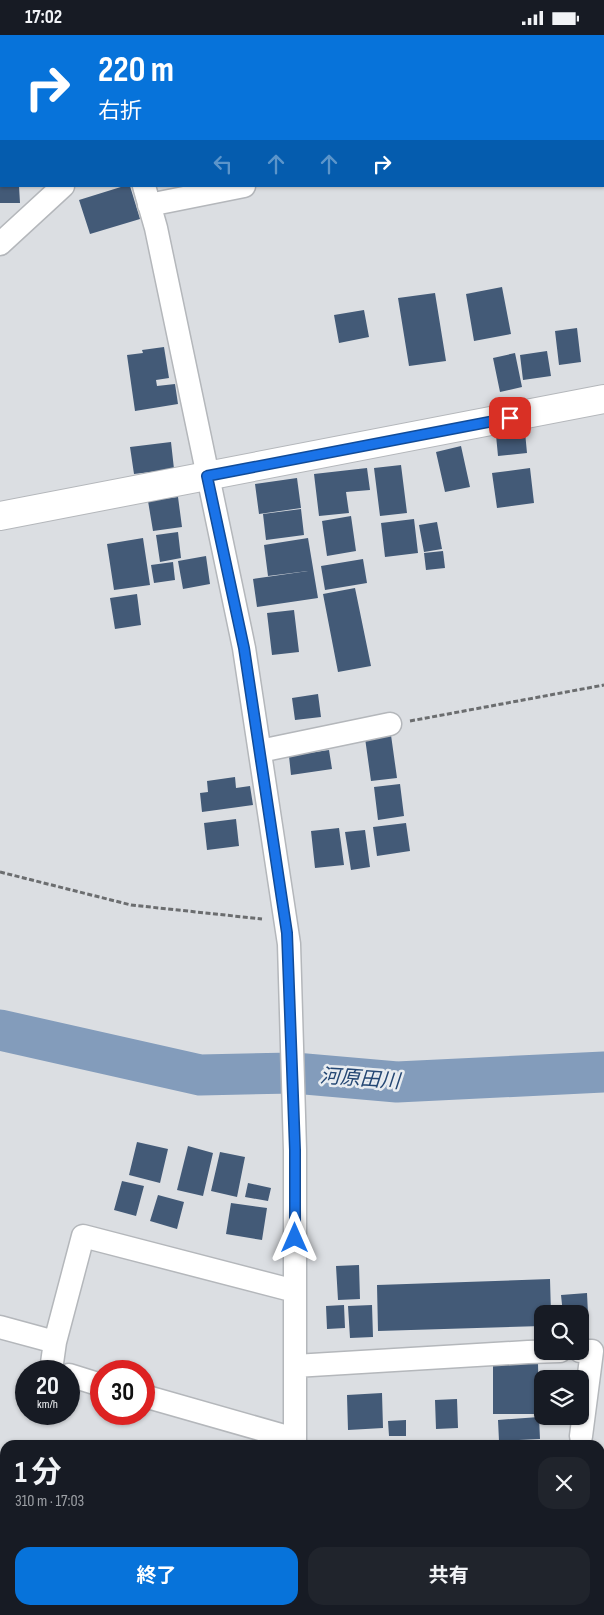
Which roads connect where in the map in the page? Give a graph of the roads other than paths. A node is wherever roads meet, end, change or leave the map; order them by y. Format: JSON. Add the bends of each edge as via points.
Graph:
{"nodes":[{"id":1,"x":63,"y":187,"type":"edge"},
{"id":2,"x":233,"y":187,"type":"edge"},
{"id":3,"x":146,"y":195,"type":"edge"},
{"id":4,"x":0,"y":244,"type":"edge"},
{"id":5,"x":604,"y":399,"type":"edge"},
{"id":6,"x":207,"y":476,"type":"junction"},
{"id":7,"x":0,"y":516,"type":"edge"},
{"id":8,"x":390,"y":724,"type":"road end"},
{"id":9,"x":260,"y":751,"type":"junction"},
{"id":10,"x":295,"y":1291,"type":"junction"},
{"id":11,"x":0,"y":1327,"type":"edge"},
{"id":12,"x":55,"y":1342,"type":"junction"},
{"id":13,"x":534,"y":1351,"type":"edge"},
{"id":14,"x":589,"y":1351,"type":"edge"},
{"id":15,"x":52,"y":1360,"type":"edge"},
{"id":16,"x":295,"y":1366,"type":"junction"},
{"id":17,"x":155,"y":1400,"type":"edge"},
{"id":18,"x":581,"y":1437,"type":"dead end"},
{"id":19,"x":288,"y":1440,"type":"edge"},
{"id":20,"x":295,"y":1440,"type":"edge"}],
"edges":[{"from":1,"to":4,"type":"street"},
{"from":2,"to":3,"type":"street"},
{"from":3,"to":6,"type":"street","via":[[156,228]]},
{"from":5,"to":6,"type":"street"},
{"from":6,"to":7,"type":"street"},
{"from":6,"to":9,"type":"street","via":[[244,648]]},
{"from":8,"to":9,"type":"street"},
{"from":9,"to":10,"type":"street","via":[[289,944]]},
{"from":10,"to":12,"type":"street","via":[[83,1236]]},
{"from":10,"to":16,"type":"street"},
{"from":11,"to":12,"type":"street"},
{"from":12,"to":15,"type":"street"},
{"from":13,"to":16,"type":"street"},
{"from":14,"to":18,"type":"street","via":[[592,1351]]},
{"from":16,"to":20,"type":"street"},
{"from":17,"to":19,"type":"street"}]}
